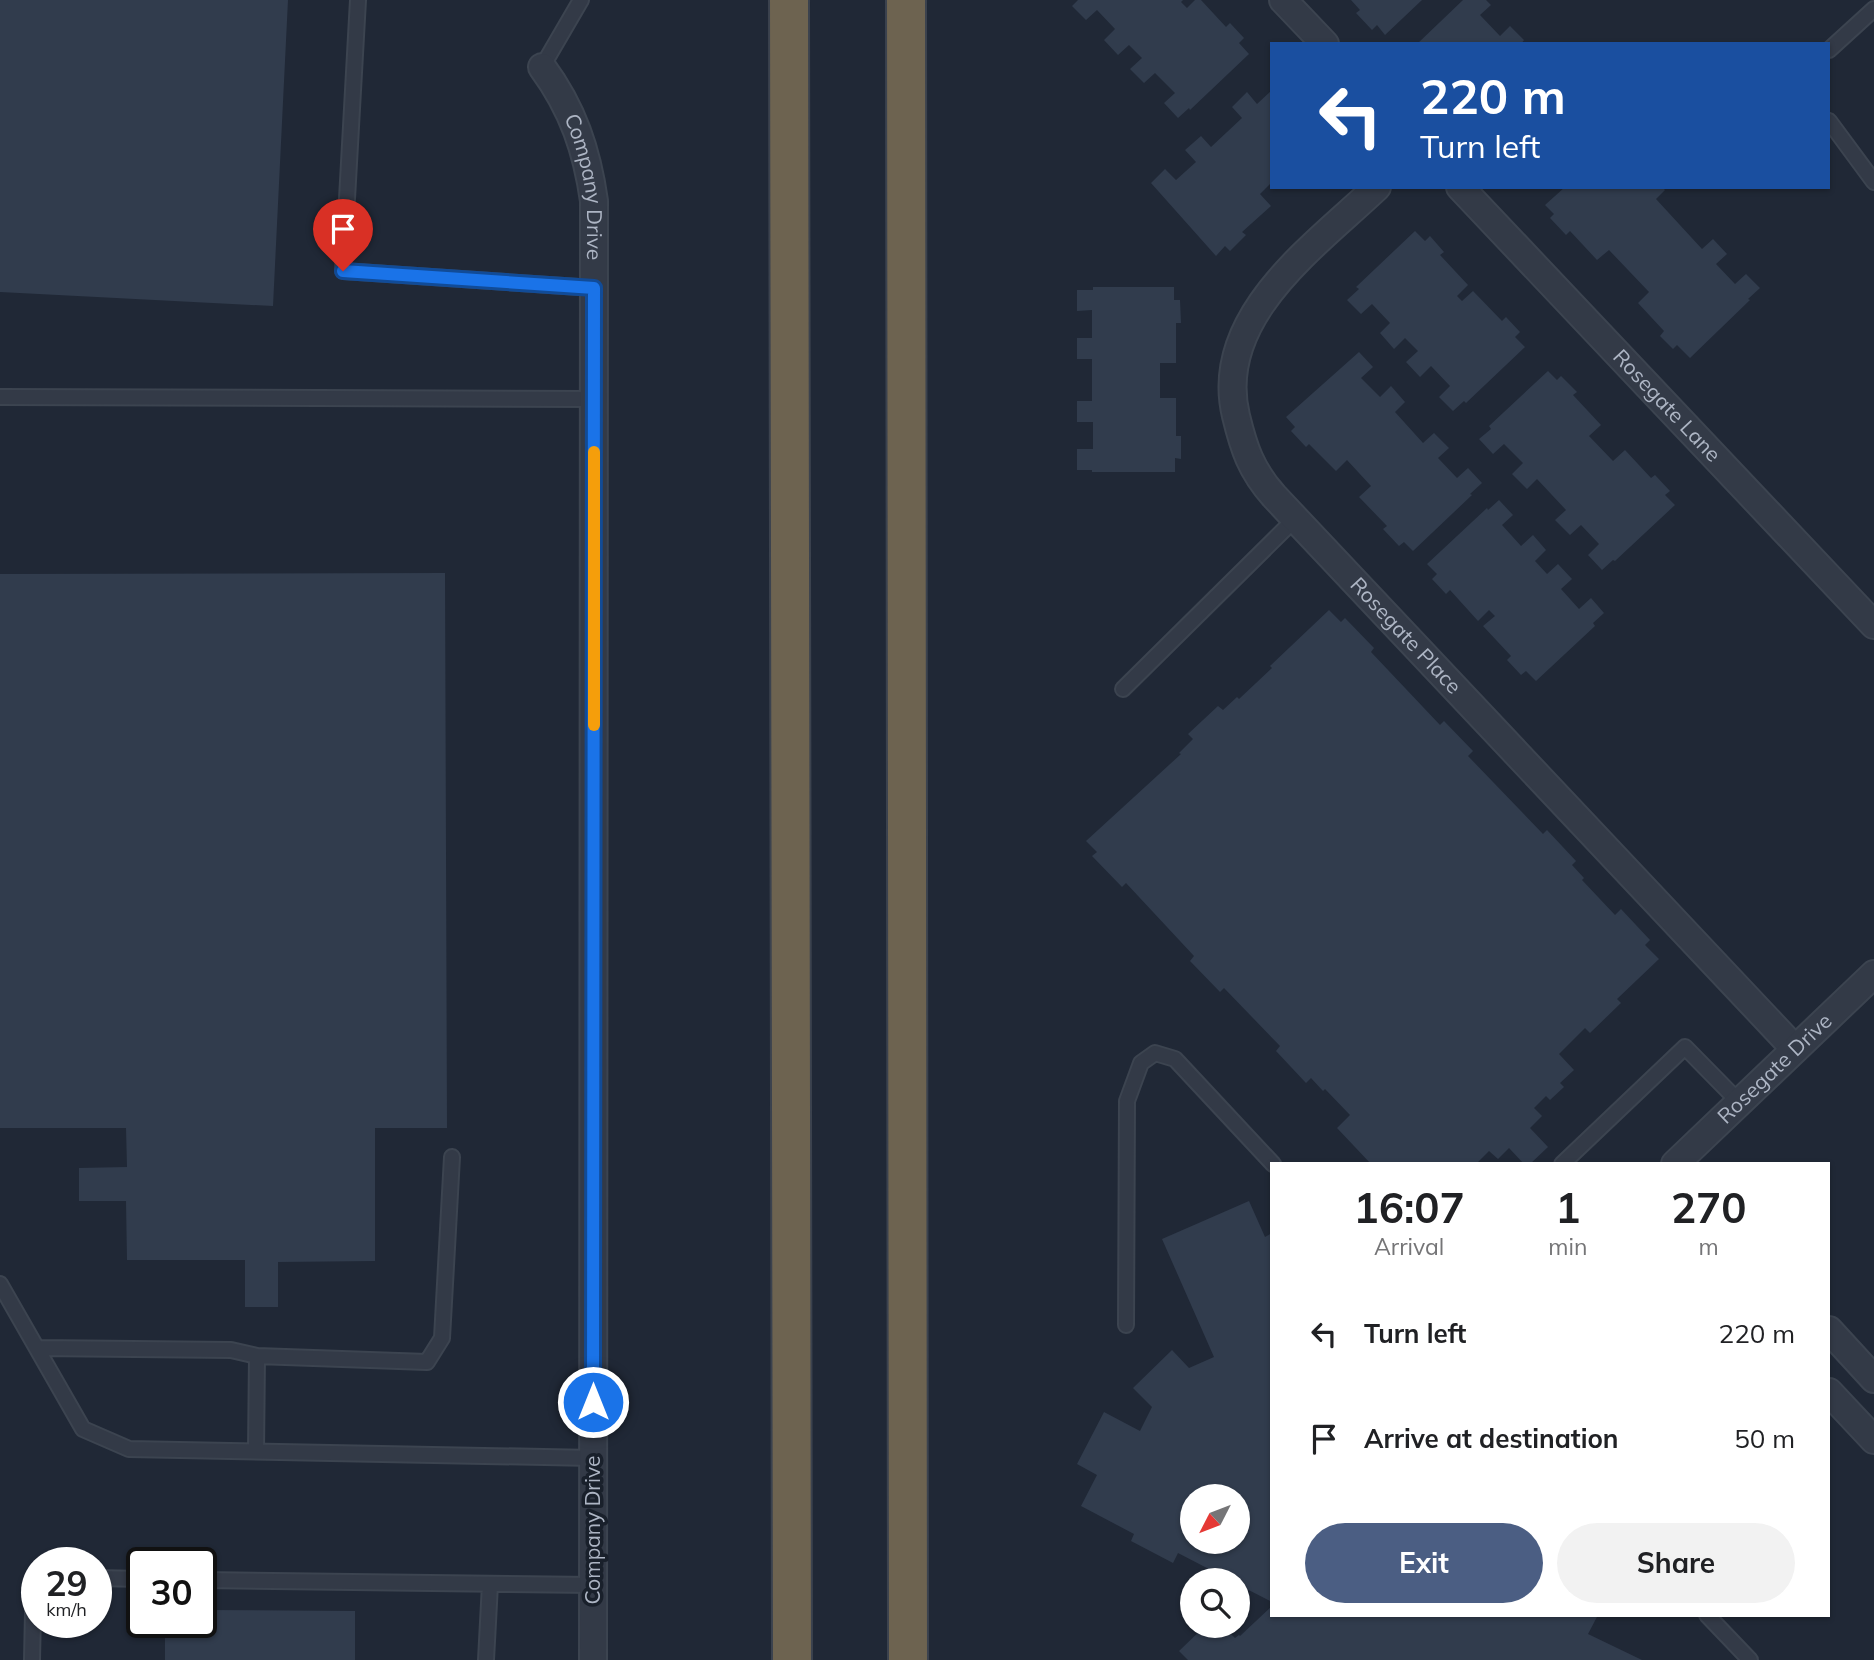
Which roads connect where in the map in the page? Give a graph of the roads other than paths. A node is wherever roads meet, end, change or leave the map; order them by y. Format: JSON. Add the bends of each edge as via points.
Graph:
{"nodes":[{"id":1,"x":358,"y":0,"type":"edge"},
{"id":2,"x":581,"y":0,"type":"edge"},
{"id":3,"x":789,"y":0,"type":"edge"},
{"id":4,"x":906,"y":0,"type":"edge"},
{"id":5,"x":1283,"y":0,"type":"edge"},
{"id":6,"x":1874,"y":9,"type":"edge"},
{"id":7,"x":1323,"y":42,"type":"edge"},
{"id":8,"x":1830,"y":49,"type":"edge"},
{"id":9,"x":542,"y":68,"type":"joint"},
{"id":10,"x":1830,"y":122,"type":"edge"},
{"id":11,"x":1874,"y":182,"type":"edge"},
{"id":12,"x":1375,"y":189,"type":"edge"},
{"id":13,"x":1463,"y":189,"type":"edge"},
{"id":14,"x":594,"y":288,"type":"junction"},
{"id":15,"x":0,"y":397,"type":"edge"},
{"id":16,"x":594,"y":399,"type":"junction"},
{"id":17,"x":1295,"y":519,"type":"junction"},
{"id":18,"x":1874,"y":625,"type":"edge"},
{"id":19,"x":1124,"y":689,"type":"dead end"},
{"id":20,"x":1874,"y":974,"type":"edge"},
{"id":21,"x":1795,"y":1049,"type":"junction"},
{"id":22,"x":1739,"y":1102,"type":"junction"},
{"id":23,"x":452,"y":1157,"type":"dead end"},
{"id":24,"x":1271,"y":1162,"type":"edge"},
{"id":25,"x":1564,"y":1162,"type":"edge"},
{"id":26,"x":1677,"y":1162,"type":"edge"},
{"id":27,"x":0,"y":1284,"type":"edge"},
{"id":28,"x":1126,"y":1325,"type":"dead end"},
{"id":29,"x":1830,"y":1332,"type":"edge"},
{"id":30,"x":38,"y":1348,"type":"junction"},
{"id":31,"x":257,"y":1356,"type":"junction"},
{"id":32,"x":1874,"y":1379,"type":"edge"},
{"id":33,"x":1830,"y":1393,"type":"edge"},
{"id":34,"x":1874,"y":1440,"type":"edge"},
{"id":35,"x":256,"y":1451,"type":"junction"},
{"id":36,"x":593,"y":1458,"type":"junction"},
{"id":37,"x":217,"y":1580,"type":"edge"},
{"id":38,"x":490,"y":1584,"type":"junction"},
{"id":39,"x":593,"y":1585,"type":"junction"},
{"id":40,"x":1709,"y":1617,"type":"edge"},
{"id":41,"x":33,"y":1638,"type":"edge"},
{"id":42,"x":33,"y":1660,"type":"edge"},
{"id":43,"x":486,"y":1660,"type":"edge"},
{"id":44,"x":593,"y":1660,"type":"edge"},
{"id":45,"x":792,"y":1660,"type":"edge"},
{"id":46,"x":908,"y":1660,"type":"edge"},
{"id":47,"x":1750,"y":1660,"type":"edge"}],
"edges":[{"from":1,"to":14,"type":"lane","via":[[343,271]]},
{"from":2,"to":9,"type":"lane"},
{"from":3,"to":45,"type":"highway"},
{"from":4,"to":46,"type":"highway"},
{"from":5,"to":7,"type":"street"},
{"from":6,"to":8,"type":"lane"},
{"from":9,"to":14,"type":"street","name":"Company Drive","via":[[578,128],[590,173]]},
{"from":10,"to":11,"type":"lane"},
{"from":12,"to":17,"type":"street","name":"Rosegate Place","via":[[1273,286],[1250,321],[1237,354],[1233,407],[1245,451],[1265,486]]},
{"from":13,"to":18,"type":"street","name":"Rosegate Lane"},
{"from":14,"to":16,"type":"street","name":"Company Drive"},
{"from":15,"to":16,"type":"lane"},
{"from":16,"to":36,"type":"street","name":"Company Drive"},
{"from":17,"to":19,"type":"lane"},
{"from":17,"to":21,"type":"street","name":"Rosegate Place"},
{"from":20,"to":21,"type":"street","name":"Rosegate Drive"},
{"from":21,"to":22,"type":"street","name":"Rosegate Drive"},
{"from":22,"to":25,"type":"lane","via":[[1685,1047]]},
{"from":22,"to":26,"type":"street","name":"Rosegate Drive"},
{"from":23,"to":31,"type":"lane","via":[[442,1338],[427,1362]]},
{"from":24,"to":28,"type":"lane","via":[[1175,1059],[1155,1053],[1141,1063],[1127,1101]]},
{"from":27,"to":30,"type":"lane"},
{"from":29,"to":32,"type":"street"},
{"from":30,"to":31,"type":"lane","via":[[230,1350]]},
{"from":30,"to":35,"type":"lane","via":[[83,1429],[129,1449]]},
{"from":31,"to":35,"type":"lane"},
{"from":33,"to":34,"type":"street"},
{"from":35,"to":36,"type":"lane"},
{"from":36,"to":39,"type":"street","name":"Company Drive"},
{"from":37,"to":38,"type":"lane"},
{"from":38,"to":39,"type":"lane"},
{"from":38,"to":43,"type":"lane"},
{"from":39,"to":44,"type":"street","name":"Company Drive"},
{"from":40,"to":47,"type":"lane"},
{"from":41,"to":42,"type":"lane"}]}
